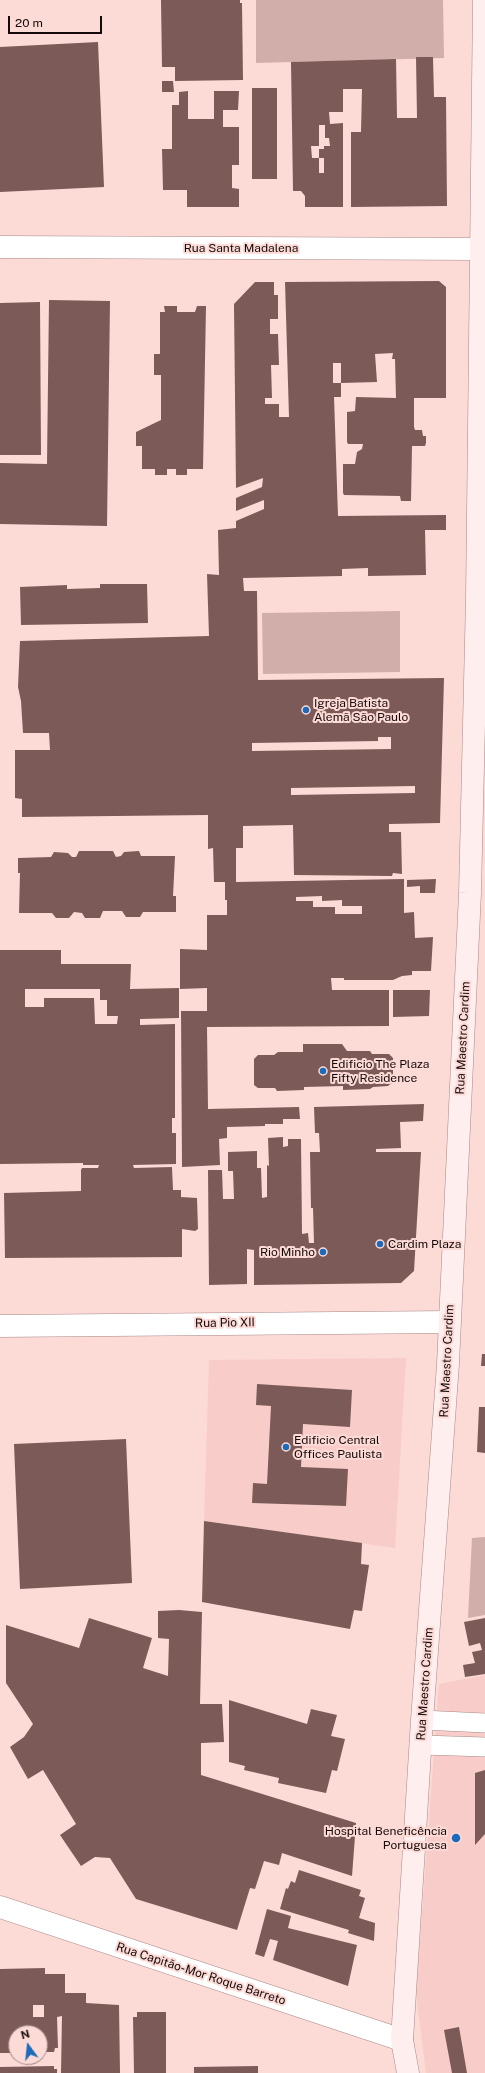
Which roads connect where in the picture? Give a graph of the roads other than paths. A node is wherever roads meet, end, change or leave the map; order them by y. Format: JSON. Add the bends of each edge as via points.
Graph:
{"nodes":[{"id":1,"x":484,"y":0,"type":"edge"},
{"id":2,"x":0,"y":247,"type":"edge"},
{"id":3,"x":482,"y":249,"type":"junction"},
{"id":4,"x":450,"y":1322,"type":"junction"},
{"id":5,"x":0,"y":1326,"type":"edge"},
{"id":6,"x":422,"y":1720,"type":"junction"},
{"id":7,"x":485,"y":1723,"type":"edge"},
{"id":8,"x":422,"y":1745,"type":"junction"},
{"id":9,"x":485,"y":1747,"type":"edge"},
{"id":10,"x":0,"y":1907,"type":"edge"},
{"id":11,"x":402,"y":2040,"type":"junction"},
{"id":12,"x":408,"y":2073,"type":"edge"}],
"edges":[{"from":1,"to":3,"type":"main road","name":"Rua Maestro Cardim"},
{"from":2,"to":3,"type":"street","name":"Rua Santa Madalena"},
{"from":3,"to":4,"type":"main road","name":"Rua Maestro Cardim","via":[[478,598],[470,893]]},
{"from":4,"to":5,"type":"street","name":"Rua Pio XII"},
{"from":4,"to":6,"type":"main road","name":"Rua Maestro Cardim"},
{"from":6,"to":7,"type":"lane"},
{"from":6,"to":8,"type":"main road","name":"Rua Maestro Cardim"},
{"from":8,"to":9,"type":"lane"},
{"from":8,"to":11,"type":"main road","name":"Rua Maestro Cardim"},
{"from":10,"to":11,"type":"street","name":"Rua Capitão-Mor Roque Barreto"},
{"from":11,"to":12,"type":"main road","name":"Rua Maestro Cardim"}]}
